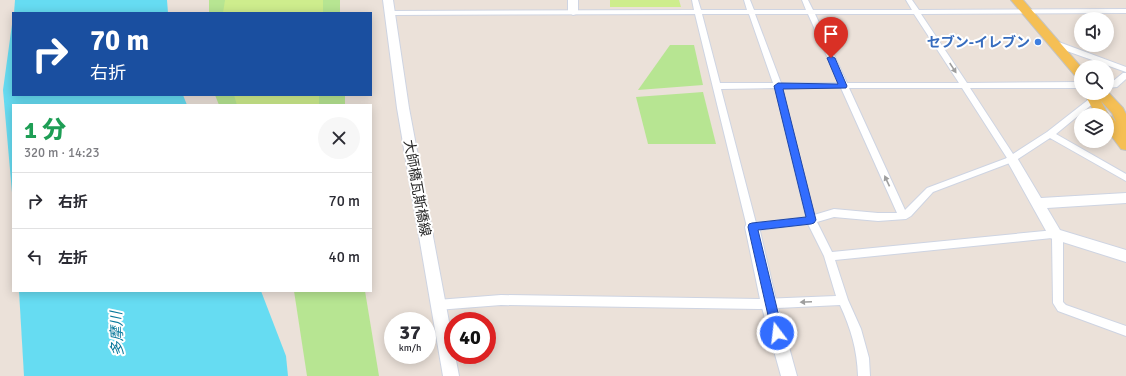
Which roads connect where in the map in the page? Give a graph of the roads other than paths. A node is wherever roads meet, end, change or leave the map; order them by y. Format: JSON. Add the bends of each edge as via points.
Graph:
{"nodes":[{"id":1,"x":573,"y":0,"type":"edge"},
{"id":2,"x":695,"y":0,"type":"edge"},
{"id":3,"x":747,"y":0,"type":"edge"},
{"id":4,"x":805,"y":0,"type":"edge"},
{"id":5,"x":909,"y":0,"type":"edge"},
{"id":6,"x":1016,"y":0,"type":"edge"},
{"id":7,"x":389,"y":6,"type":"edge"},
{"id":8,"x":1026,"y":11,"type":"junction"},
{"id":9,"x":1126,"y":11,"type":"edge"},
{"id":10,"x":573,"y":12,"type":"junction"},
{"id":11,"x":698,"y":12,"type":"junction"},
{"id":12,"x":751,"y":12,"type":"junction"},
{"id":13,"x":810,"y":12,"type":"junction"},
{"id":14,"x":917,"y":12,"type":"junction"},
{"id":15,"x":1053,"y":43,"type":"junction"},
{"id":16,"x":1074,"y":67,"type":"edge"},
{"id":17,"x":1126,"y":70,"type":"edge"},
{"id":18,"x":1126,"y":76,"type":"edge"},
{"id":19,"x":964,"y":84,"type":"junction"},
{"id":20,"x":1074,"y":85,"type":"edge"},
{"id":21,"x":1114,"y":85,"type":"edge"},
{"id":22,"x":717,"y":86,"type":"junction"},
{"id":23,"x":778,"y":86,"type":"junction"},
{"id":24,"x":843,"y":86,"type":"junction"},
{"id":25,"x":1089,"y":100,"type":"edge"},
{"id":26,"x":1102,"y":100,"type":"edge"},
{"id":27,"x":1114,"y":129,"type":"edge"},
{"id":28,"x":1126,"y":129,"type":"edge"},
{"id":29,"x":1050,"y":134,"type":"junction"},
{"id":30,"x":1126,"y":145,"type":"edge"},
{"id":31,"x":1012,"y":159,"type":"junction"},
{"id":32,"x":1126,"y":178,"type":"edge"},
{"id":33,"x":1126,"y":198,"type":"edge"},
{"id":34,"x":1037,"y":203,"type":"junction"},
{"id":35,"x":903,"y":216,"type":"junction"},
{"id":36,"x":811,"y":220,"type":"junction"},
{"id":37,"x":752,"y":227,"type":"junction"},
{"id":38,"x":1055,"y":234,"type":"junction"},
{"id":39,"x":829,"y":256,"type":"junction"},
{"id":40,"x":1126,"y":256,"type":"edge"},
{"id":41,"x":843,"y":300,"type":"junction"},
{"id":42,"x":770,"y":304,"type":"junction"},
{"id":43,"x":437,"y":305,"type":"junction"},
{"id":44,"x":1126,"y":331,"type":"edge"},
{"id":45,"x":451,"y":376,"type":"edge"},
{"id":46,"x":789,"y":376,"type":"edge"},
{"id":47,"x":864,"y":376,"type":"edge"}],
"edges":[{"from":1,"to":10,"type":"street"},
{"from":2,"to":11,"type":"street"},
{"from":3,"to":12,"type":"street"},
{"from":4,"to":13,"type":"street"},
{"from":5,"to":14,"type":"street"},
{"from":6,"to":8,"type":"main road"},
{"from":7,"to":10,"type":"street"},
{"from":7,"to":43,"type":"street","name":"大師橋瓦斯橋線","via":[[403,108]]},
{"from":8,"to":9,"type":"street"},
{"from":8,"to":14,"type":"street"},
{"from":8,"to":15,"type":"main road"},
{"from":10,"to":11,"type":"street"},
{"from":11,"to":12,"type":"street"},
{"from":11,"to":22,"type":"street"},
{"from":12,"to":13,"type":"street"},
{"from":12,"to":23,"type":"street"},
{"from":13,"to":14,"type":"street"},
{"from":13,"to":24,"type":"street"},
{"from":14,"to":19,"type":"street","one_way":true},
{"from":15,"to":16,"type":"main road"},
{"from":15,"to":17,"type":"street"},
{"from":18,"to":21,"type":"street"},
{"from":19,"to":20,"type":"street"},
{"from":19,"to":24,"type":"street"},
{"from":19,"to":31,"type":"street"},
{"from":22,"to":23,"type":"street"},
{"from":22,"to":37,"type":"street"},
{"from":23,"to":24,"type":"street"},
{"from":23,"to":36,"type":"street"},
{"from":35,"to":24,"type":"street","one_way":true},
{"from":25,"to":29,"type":"street"},
{"from":26,"to":28,"type":"main road","via":[[1118,111]]},
{"from":27,"to":30,"type":"main road"},
{"from":29,"to":31,"type":"street"},
{"from":29,"to":32,"type":"street"},
{"from":31,"to":34,"type":"street"},
{"from":31,"to":35,"type":"street","via":[[930,190]]},
{"from":33,"to":34,"type":"street"},
{"from":34,"to":38,"type":"street"},
{"from":35,"to":36,"type":"street","via":[[878,218],[834,213]]},
{"from":36,"to":37,"type":"street"},
{"from":36,"to":39,"type":"street"},
{"from":37,"to":42,"type":"street"},
{"from":38,"to":39,"type":"street"},
{"from":38,"to":40,"type":"street"},
{"from":38,"to":44,"type":"street","via":[[1058,240],[1058,303],[1062,308]]},
{"from":39,"to":41,"type":"street"},
{"from":41,"to":42,"type":"street","one_way":true},
{"from":41,"to":47,"type":"street","via":[[856,329],[863,358]]},
{"from":42,"to":43,"type":"street","via":[[501,300]]},
{"from":42,"to":46,"type":"street"},
{"from":43,"to":45,"type":"street","name":"大師橋瓦斯橋線"}]}
